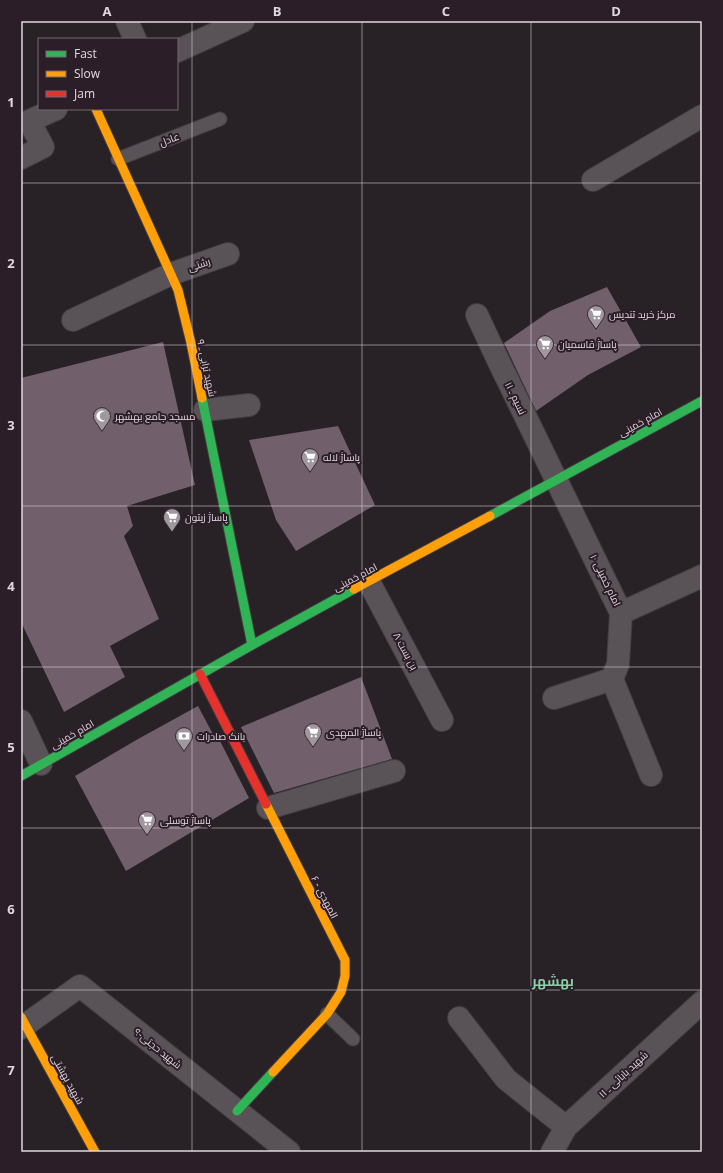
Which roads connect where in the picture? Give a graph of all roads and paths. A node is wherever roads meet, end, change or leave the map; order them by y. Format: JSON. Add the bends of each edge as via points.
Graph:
{"nodes":[{"id":1,"x":127,"y":21,"type":"edge"},
{"id":2,"x":243,"y":21,"type":"edge"},
{"id":3,"x":135,"y":38,"type":"edge"},
{"id":4,"x":178,"y":51,"type":"edge"},
{"id":5,"x":48,"y":110,"type":"edge"},
{"id":6,"x":96,"y":110,"type":"edge"},
{"id":7,"x":25,"y":113,"type":"edge"},
{"id":8,"x":702,"y":116,"type":"edge"},
{"id":9,"x":220,"y":119,"type":"dead end"},
{"id":10,"x":21,"y":158,"type":"edge"},
{"id":11,"x":118,"y":159,"type":"junction"},
{"id":12,"x":593,"y":180,"type":"dead end"},
{"id":13,"x":228,"y":254,"type":"dead end"},
{"id":14,"x":170,"y":274,"type":"junction"},
{"id":15,"x":477,"y":315,"type":"dead end"},
{"id":16,"x":73,"y":320,"type":"dead end"},
{"id":17,"x":702,"y":401,"type":"edge"},
{"id":18,"x":249,"y":405,"type":"dead end"},
{"id":19,"x":205,"y":410,"type":"junction"},
{"id":20,"x":557,"y":480,"type":"junction"},
{"id":21,"x":702,"y":576,"type":"edge"},
{"id":22,"x":369,"y":582,"type":"junction"},
{"id":23,"x":621,"y":613,"type":"junction"},
{"id":24,"x":252,"y":645,"type":"junction"},
{"id":25,"x":200,"y":674,"type":"junction"},
{"id":26,"x":612,"y":679,"type":"junction"},
{"id":27,"x":554,"y":698,"type":"dead end"},
{"id":28,"x":442,"y":720,"type":"dead end"},
{"id":29,"x":21,"y":721,"type":"edge"},
{"id":30,"x":41,"y":764,"type":"junction"},
{"id":31,"x":394,"y":771,"type":"dead end"},
{"id":32,"x":651,"y":775,"type":"dead end"},
{"id":33,"x":21,"y":776,"type":"edge"},
{"id":34,"x":268,"y":808,"type":"junction"},
{"id":35,"x":702,"y":1002,"type":"edge"},
{"id":36,"x":327,"y":1014,"type":"junction"},
{"id":37,"x":459,"y":1018,"type":"dead end"},
{"id":38,"x":23,"y":1023,"type":"edge"},
{"id":39,"x":353,"y":1039,"type":"dead end"},
{"id":40,"x":237,"y":1111,"type":"junction"},
{"id":41,"x":566,"y":1127,"type":"junction"},
{"id":42,"x":95,"y":1152,"type":"edge"},
{"id":43,"x":289,"y":1152,"type":"edge"},
{"id":44,"x":552,"y":1152,"type":"edge"}],
"edges":[{"from":1,"to":3,"type":"street"},
{"from":2,"to":4,"type":"street"},
{"from":5,"to":7,"type":"street"},
{"from":6,"to":11,"type":"street","name":"شهید ترابی ـ ۹"},
{"from":7,"to":10,"type":"street","via":[[43,147]]},
{"from":8,"to":12,"type":"street"},
{"from":9,"to":11,"type":"lane","name":"عادل"},
{"from":11,"to":14,"type":"street","name":"شهید ترابی ـ ۹"},
{"from":13,"to":14,"type":"street","name":"رشتی"},
{"from":14,"to":16,"type":"street","name":"رشتی"},
{"from":14,"to":19,"type":"street","name":"شهید ترابی ـ ۹","via":[[178,290]]},
{"from":15,"to":20,"type":"street","name":"نسیم ـ ۱۱"},
{"from":17,"to":20,"type":"street","name":"امام خمینی"},
{"from":18,"to":19,"type":"street"},
{"from":19,"to":24,"type":"street","name":"شهید ترابی ـ ۹"},
{"from":20,"to":22,"type":"street","name":"امام خمینی"},
{"from":20,"to":23,"type":"street","name":"امام خمینی ۱۰"},
{"from":21,"to":23,"type":"street"},
{"from":22,"to":24,"type":"street","name":"امام خمینی"},
{"from":22,"to":28,"type":"street","name":"بن بست ۸"},
{"from":23,"to":26,"type":"street","name":"امام خمینی ۱۰","via":[[618,664]]},
{"from":24,"to":25,"type":"street","name":"امام خمینی"},
{"from":25,"to":30,"type":"street","name":"امام خمینی"},
{"from":25,"to":34,"type":"street","name":"المهدی - ۶"},
{"from":26,"to":27,"type":"street"},
{"from":26,"to":32,"type":"street"},
{"from":29,"to":30,"type":"street"},
{"from":30,"to":33,"type":"street","name":"امام خمینی"},
{"from":31,"to":34,"type":"street"},
{"from":34,"to":36,"type":"street","name":"المهدی - ۶","via":[[345,960],[345,976],[340,992]]},
{"from":35,"to":41,"type":"street","name":"شهید بابائی ـ ۱۱"},
{"from":36,"to":39,"type":"lane"},
{"from":36,"to":40,"type":"street","name":"المهدی - ۶"},
{"from":37,"to":41,"type":"street","via":[[506,1079]]},
{"from":38,"to":40,"type":"street","name":"شهید حجتی-۹","via":[[80,986]]},
{"from":38,"to":42,"type":"street","name":"شهید بهشتی"},
{"from":40,"to":43,"type":"street","name":"شهید حجتی-۹"},
{"from":41,"to":44,"type":"street","name":"شهید بابائی ـ ۱۱"}]}
